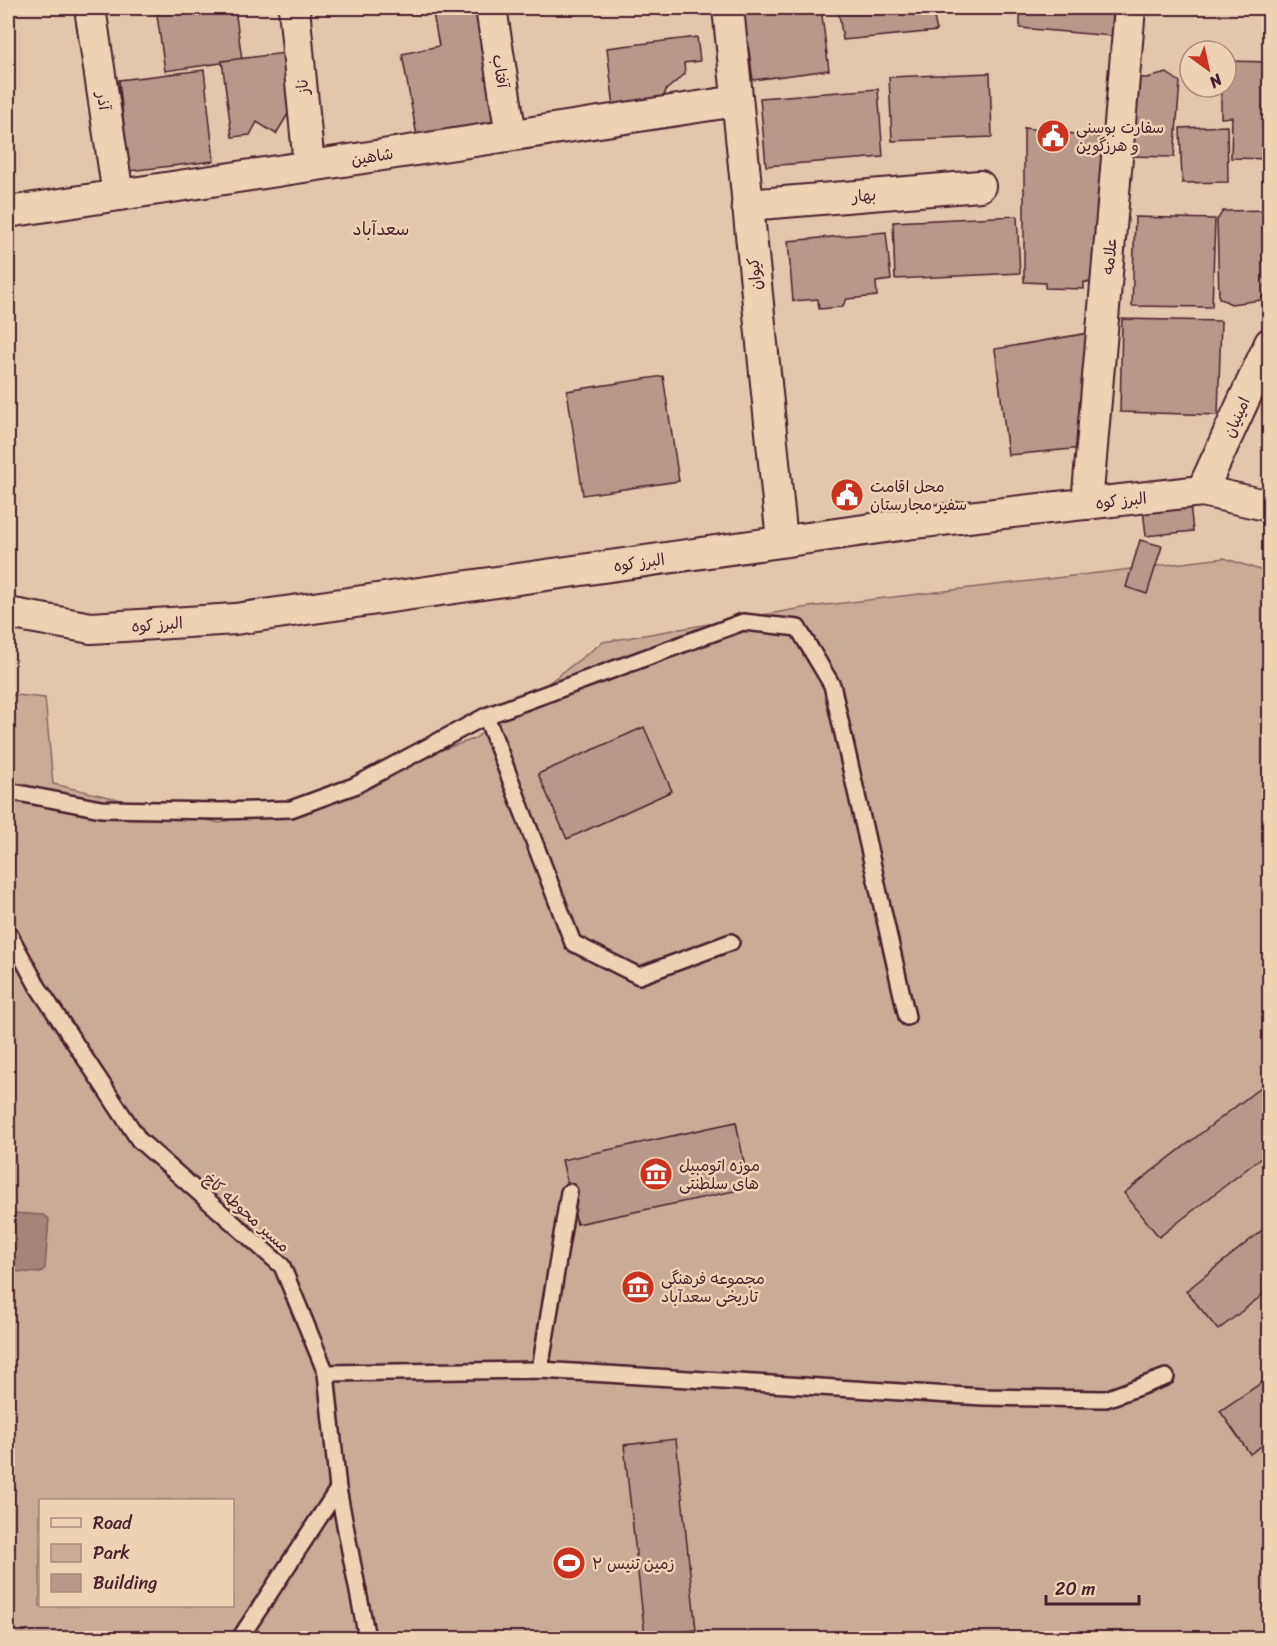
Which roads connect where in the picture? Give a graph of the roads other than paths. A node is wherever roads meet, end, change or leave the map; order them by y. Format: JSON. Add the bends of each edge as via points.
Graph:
{"nodes":[{"id":1,"x":90,"y":8,"type":"edge"},
{"id":2,"x":294,"y":8,"type":"edge"},
{"id":3,"x":491,"y":8,"type":"edge"},
{"id":4,"x":728,"y":8,"type":"edge"},
{"id":5,"x":1131,"y":8,"type":"edge"},
{"id":6,"x":737,"y":101,"type":"junction"},
{"id":7,"x":511,"y":135,"type":"junction"},
{"id":8,"x":309,"y":166,"type":"junction"},
{"id":9,"x":980,"y":186,"type":"dead end"},
{"id":10,"x":118,"y":195,"type":"junction"},
{"id":11,"x":747,"y":205,"type":"junction"},
{"id":12,"x":8,"y":212,"type":"edge"},
{"id":13,"x":1269,"y":343,"type":"edge"},
{"id":14,"x":1202,"y":491,"type":"junction"},
{"id":15,"x":1087,"y":504,"type":"junction"},
{"id":16,"x":1269,"y":506,"type":"edge"},
{"id":17,"x":782,"y":541,"type":"junction"},
{"id":18,"x":8,"y":613,"type":"edge"},
{"id":19,"x":486,"y":716,"type":"junction"},
{"id":20,"x":8,"y":791,"type":"edge"},
{"id":21,"x":8,"y":932,"type":"edge"},
{"id":22,"x":731,"y":942,"type":"dead end"},
{"id":23,"x":907,"y":1017,"type":"dead end"},
{"id":24,"x":569,"y":1192,"type":"dead end"},
{"id":25,"x":540,"y":1370,"type":"junction"},
{"id":26,"x":326,"y":1373,"type":"junction"},
{"id":27,"x":1166,"y":1377,"type":"dead end"},
{"id":28,"x":338,"y":1489,"type":"junction"},
{"id":29,"x":240,"y":1638,"type":"edge"},
{"id":30,"x":367,"y":1638,"type":"edge"}],
"edges":[{"from":1,"to":10,"type":"street","name":"آذر"},
{"from":2,"to":8,"type":"street","name":"ناز"},
{"from":3,"to":7,"type":"street","name":"آفتاب"},
{"from":4,"to":6,"type":"street","name":"کیوان"},
{"from":5,"to":15,"type":"street","name":"علامه"},
{"from":6,"to":7,"type":"street","name":"شاهین"},
{"from":6,"to":11,"type":"street","name":"کیوان"},
{"from":7,"to":8,"type":"street","name":"شاهین"},
{"from":8,"to":10,"type":"street","name":"شاهین"},
{"from":9,"to":11,"type":"street","name":"بهار"},
{"from":10,"to":12,"type":"street","name":"شاهین"},
{"from":11,"to":17,"type":"street","name":"کیوان"},
{"from":13,"to":14,"type":"street","name":"امینیان"},
{"from":14,"to":15,"type":"street","name":"البرز کوه"},
{"from":14,"to":16,"type":"street","name":"البرز کوه"},
{"from":15,"to":17,"type":"street","name":"البرز کوه"},
{"from":17,"to":18,"type":"street","name":"البرز کوه","via":[[235,619],[91,628]]},
{"from":19,"to":20,"type":"lane","via":[[354,786],[291,809],[101,809]]},
{"from":19,"to":22,"type":"lane","via":[[573,943],[639,976]]},
{"from":19,"to":23,"type":"lane","via":[[743,622],[798,628],[832,685]]},
{"from":21,"to":26,"type":"lane","name":"مسیر محوطه کاخ","via":[[38,987],[139,1140],[282,1266]]},
{"from":24,"to":25,"type":"lane"},
{"from":25,"to":26,"type":"lane"},
{"from":25,"to":27,"type":"lane","via":[[983,1397],[1106,1399]]},
{"from":26,"to":28,"type":"lane","name":"مسیر محوطه کاخ"},
{"from":28,"to":29,"type":"lane"},
{"from":28,"to":30,"type":"lane","name":"مسیر محوطه کاخ"}]}
